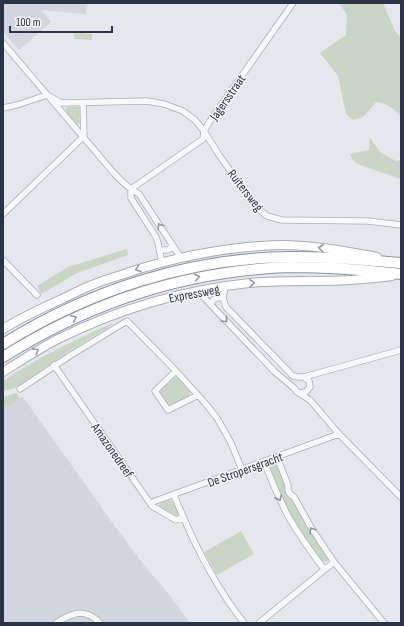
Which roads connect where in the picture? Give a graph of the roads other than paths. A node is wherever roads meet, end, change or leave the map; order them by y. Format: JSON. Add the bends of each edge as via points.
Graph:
{"nodes":[{"id":1,"x":293,"y":3,"type":"edge"},
{"id":2,"x":3,"y":43,"type":"edge"},
{"id":3,"x":48,"y":95,"type":"junction"},
{"id":4,"x":83,"y":103,"type":"junction"},
{"id":5,"x":3,"y":108,"type":"edge"},
{"id":6,"x":204,"y":131,"type":"junction"},
{"id":7,"x":84,"y":138,"type":"junction"},
{"id":8,"x":131,"y":189,"type":"junction"},
{"id":9,"x":3,"y":214,"type":"edge"},
{"id":10,"x":401,"y":225,"type":"edge"},
{"id":11,"x":173,"y":246,"type":"junction"},
{"id":12,"x":160,"y":250,"type":"junction"},
{"id":13,"x":182,"y":258,"type":"junction"},
{"id":14,"x":3,"y":260,"type":"edge"},
{"id":15,"x":401,"y":262,"type":"edge"},
{"id":16,"x":162,"y":263,"type":"junction"},
{"id":17,"x":401,"y":274,"type":"edge"},
{"id":18,"x":224,"y":289,"type":"junction"},
{"id":19,"x":198,"y":291,"type":"junction"},
{"id":20,"x":37,"y":296,"type":"dead end"},
{"id":21,"x":223,"y":298,"type":"junction"},
{"id":22,"x":211,"y":305,"type":"junction"},
{"id":23,"x":3,"y":329,"type":"edge"},
{"id":24,"x":3,"y":344,"type":"edge"},
{"id":25,"x":401,"y":350,"type":"edge"},
{"id":26,"x":3,"y":357,"type":"edge"},
{"id":27,"x":54,"y":366,"type":"junction"},
{"id":28,"x":176,"y":371,"type":"junction"},
{"id":29,"x":3,"y":372,"type":"edge"},
{"id":30,"x":315,"y":375,"type":"junction"},
{"id":31,"x":298,"y":377,"type":"junction"},
{"id":32,"x":304,"y":377,"type":"junction"},
{"id":33,"x":309,"y":387,"type":"junction"},
{"id":34,"x":294,"y":388,"type":"junction"},
{"id":35,"x":20,"y":389,"type":"dead end"},
{"id":36,"x":300,"y":393,"type":"junction"},
{"id":37,"x":198,"y":395,"type":"junction"},
{"id":38,"x":310,"y":400,"type":"junction"},
{"id":39,"x":339,"y":434,"type":"junction"},
{"id":40,"x":277,"y":458,"type":"junction"},
{"id":41,"x":264,"y":462,"type":"junction"},
{"id":42,"x":242,"y":470,"type":"junction"},
{"id":43,"x":174,"y":495,"type":"junction"},
{"id":44,"x":401,"y":497,"type":"edge"},
{"id":45,"x":150,"y":504,"type":"junction"},
{"id":46,"x":183,"y":518,"type":"junction"},
{"id":47,"x":334,"y":562,"type":"junction"},
{"id":48,"x":324,"y":570,"type":"junction"},
{"id":49,"x":56,"y":623,"type":"edge"},
{"id":50,"x":100,"y":623,"type":"edge"},
{"id":51,"x":244,"y":623,"type":"edge"},
{"id":52,"x":259,"y":623,"type":"edge"},
{"id":53,"x":384,"y":623,"type":"edge"}],
"edges":[{"from":1,"to":6,"type":"street","name":"Jagersstraat"},
{"from":2,"to":3,"type":"street"},
{"from":3,"to":4,"type":"street","name":"Jagersstraat","via":[[61,103]]},
{"from":3,"to":5,"type":"street"},
{"from":3,"to":7,"type":"street"},
{"from":4,"to":6,"type":"street","name":"Jagersstraat","via":[[147,101],[164,104],[190,116]]},
{"from":4,"to":7,"type":"street"},
{"from":6,"to":8,"type":"street","via":[[203,139]]},
{"from":6,"to":10,"type":"street","name":"Ruitersweg","via":[[257,208],[268,216],[284,220],[368,221]]},
{"from":7,"to":8,"type":"street"},
{"from":7,"to":9,"type":"street"},
{"from":11,"to":8,"type":"street","one_way":true,"via":[[139,194]]},
{"from":8,"to":12,"type":"street","via":[[131,198],[156,237]]},
{"from":11,"to":12,"type":"street","via":[[168,250]]},
{"from":11,"to":13,"type":"street"},
{"from":12,"to":16,"type":"street"},
{"from":15,"to":13,"type":"street","name":"Expressweg","one_way":true,"via":[[322,248],[282,245],[253,246]]},
{"from":13,"to":16,"type":"street","name":"Expressweg"},
{"from":14,"to":20,"type":"street"},
{"from":15,"to":24,"type":"highway","name":"Expressweg","via":[[338,257],[290,257],[247,259],[186,269],[146,279],[90,299]]},
{"from":16,"to":23,"type":"street","name":"Expressweg","one_way":true,"via":[[93,284]]},
{"from":18,"to":17,"type":"street","name":"Expressweg","one_way":true,"via":[[249,283],[349,280]]},
{"from":26,"to":17,"type":"highway","name":"Expressweg","one_way":true,"via":[[85,313],[146,290],[193,278],[245,270],[292,268],[332,268]]},
{"from":18,"to":19,"type":"street","name":"Expressweg"},
{"from":18,"to":21,"type":"street"},
{"from":19,"to":22,"type":"street"},
{"from":29,"to":19,"type":"street","name":"Expressweg","one_way":true,"via":[[28,355],[95,322],[126,310]]},
{"from":21,"to":22,"type":"street","via":[[214,299]]},
{"from":21,"to":31,"type":"street","via":[[226,307],[293,376]]},
{"from":22,"to":34,"type":"street","one_way":true,"via":[[275,372]]},
{"from":25,"to":30,"type":"street"},
{"from":27,"to":28,"type":"street","via":[[127,321]]},
{"from":27,"to":35,"type":"street"},
{"from":27,"to":45,"type":"street","name":"Amazonedreef"},
{"from":28,"to":37,"type":"street"},
{"from":28,"to":37,"type":"street","via":[[155,391],[168,410]]},
{"from":30,"to":32,"type":"street"},
{"from":30,"to":33,"type":"street"},
{"from":31,"to":32,"type":"street"},
{"from":31,"to":34,"type":"street","via":[[294,382]]},
{"from":32,"to":33,"type":"street"},
{"from":33,"to":36,"type":"street","via":[[306,392]]},
{"from":33,"to":38,"type":"street"},
{"from":34,"to":36,"type":"street"},
{"from":36,"to":38,"type":"street"},
{"from":37,"to":42,"type":"street","via":[[222,426]]},
{"from":38,"to":39,"type":"street"},
{"from":39,"to":40,"type":"street","name":"De Stropersgracht"},
{"from":39,"to":44,"type":"street"},
{"from":40,"to":41,"type":"street","name":"De Stropersgracht"},
{"from":47,"to":40,"type":"street","one_way":true,"via":[[290,494]]},
{"from":41,"to":42,"type":"street","name":"De Stropersgracht"},
{"from":41,"to":48,"type":"street","one_way":true,"via":[[289,516]]},
{"from":42,"to":43,"type":"street","name":"De Stropersgracht"},
{"from":43,"to":45,"type":"street","name":"De Stropersgracht"},
{"from":43,"to":46,"type":"street"},
{"from":45,"to":46,"type":"street","name":"Amazonedreef","via":[[176,520]]},
{"from":46,"to":51,"type":"street","via":[[208,569]]},
{"from":47,"to":48,"type":"street"},
{"from":47,"to":53,"type":"street"},
{"from":48,"to":52,"type":"street"},
{"from":49,"to":50,"type":"street","via":[[78,613],[88,614]]}]}
